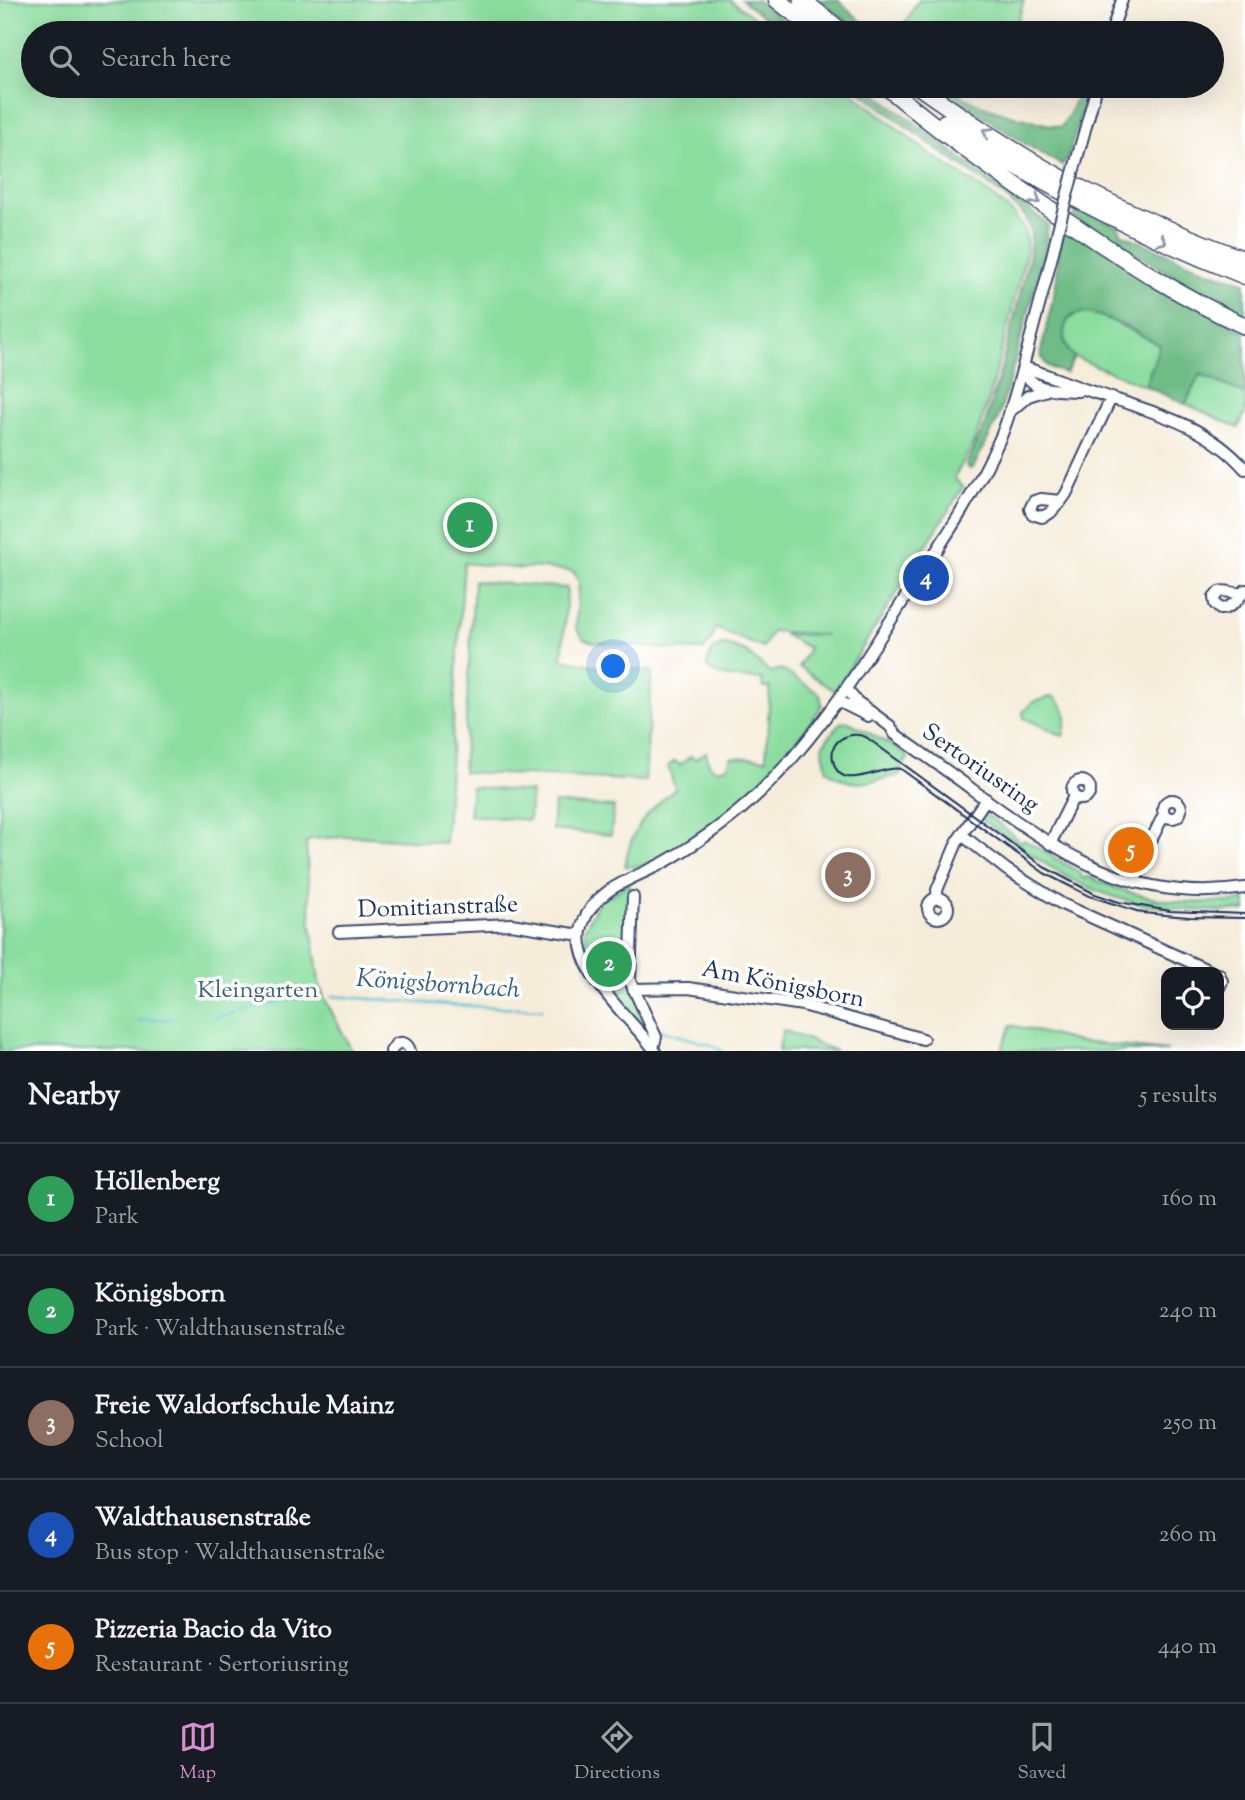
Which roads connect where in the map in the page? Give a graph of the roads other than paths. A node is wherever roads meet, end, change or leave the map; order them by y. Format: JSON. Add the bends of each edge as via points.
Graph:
{"nodes":[{"id":1,"x":777,"y":0,"type":"edge"},
{"id":2,"x":802,"y":0,"type":"edge"},
{"id":3,"x":1122,"y":0,"type":"edge"},
{"id":4,"x":804,"y":21,"type":"edge"},
{"id":5,"x":829,"y":21,"type":"edge"},
{"id":6,"x":1115,"y":21,"type":"edge"},
{"id":7,"x":903,"y":98,"type":"edge"},
{"id":8,"x":907,"y":98,"type":"edge"},
{"id":9,"x":936,"y":98,"type":"edge"},
{"id":10,"x":1094,"y":98,"type":"edge"},
{"id":11,"x":1245,"y":260,"type":"edge"},
{"id":12,"x":1245,"y":276,"type":"edge"},
{"id":13,"x":1245,"y":326,"type":"edge"},
{"id":14,"x":1023,"y":367,"type":"junction"},
{"id":15,"x":1050,"y":389,"type":"junction"},
{"id":16,"x":1095,"y":393,"type":"junction"},
{"id":17,"x":1111,"y":398,"type":"junction"},
{"id":18,"x":1009,"y":415,"type":"junction"},
{"id":19,"x":1245,"y":469,"type":"edge"},
{"id":20,"x":1061,"y":501,"type":"dead end"},
{"id":21,"x":846,"y":689,"type":"junction"},
{"id":22,"x":838,"y":701,"type":"junction"},
{"id":23,"x":890,"y":726,"type":"junction"},
{"id":24,"x":1074,"y":796,"type":"dead end"},
{"id":25,"x":986,"y":799,"type":"junction"},
{"id":26,"x":1164,"y":814,"type":"dead end"},
{"id":27,"x":962,"y":835,"type":"junction"},
{"id":28,"x":1050,"y":844,"type":"junction"},
{"id":29,"x":1135,"y":882,"type":"junction"},
{"id":30,"x":1245,"y":888,"type":"edge"},
{"id":31,"x":633,"y":897,"type":"dead end"},
{"id":32,"x":938,"y":898,"type":"dead end"},
{"id":33,"x":338,"y":932,"type":"dead end"},
{"id":34,"x":580,"y":935,"type":"junction"},
{"id":35,"x":1203,"y":967,"type":"edge"},
{"id":36,"x":633,"y":989,"type":"junction"},
{"id":37,"x":923,"y":1038,"type":"dead end"},
{"id":38,"x":652,"y":1050,"type":"edge"},
{"id":39,"x":391,"y":1051,"type":"edge"},
{"id":40,"x":410,"y":1051,"type":"edge"}],
"edges":[{"from":1,"to":4,"type":"highway"},
{"from":2,"to":5,"type":"highway"},
{"from":3,"to":6,"type":"street"},
{"from":7,"to":13,"type":"highway","one_way":true,"via":[[961,146],[1089,236],[1161,282]]},
{"from":8,"to":12,"type":"highway","one_way":true,"via":[[1059,190],[1135,229]]},
{"from":11,"to":9,"type":"highway","one_way":true,"via":[[1080,188]]},
{"from":10,"to":14,"type":"street","bridge":true},
{"from":14,"to":15,"type":"street","via":[[1028,379]]},
{"from":14,"to":16,"type":"street"},
{"from":14,"to":18,"type":"street"},
{"from":15,"to":16,"type":"street"},
{"from":15,"to":18,"type":"street","via":[[1028,396]]},
{"from":16,"to":17,"type":"street"},
{"from":17,"to":19,"type":"street","via":[[1198,430]]},
{"from":17,"to":20,"type":"street"},
{"from":18,"to":21,"type":"street","via":[[973,490]]},
{"from":21,"to":22,"type":"street"},
{"from":21,"to":23,"type":"street","name":"Sertoriusring"},
{"from":22,"to":23,"type":"street","name":"Sertoriusring"},
{"from":22,"to":34,"type":"street","via":[[760,792],[721,826],[668,861],[602,895]]},
{"from":23,"to":25,"type":"street","name":"Sertoriusring"},
{"from":24,"to":28,"type":"street","name":"Sertoriusring"},
{"from":25,"to":27,"type":"street"},
{"from":25,"to":28,"type":"street","name":"Sertoriusring"},
{"from":26,"to":29,"type":"street"},
{"from":27,"to":32,"type":"street","via":[[937,890]]},
{"from":27,"to":35,"type":"street","via":[[1062,904]]},
{"from":28,"to":29,"type":"street","name":"Sertoriusring","via":[[1089,866]]},
{"from":29,"to":30,"type":"street","name":"Sertoriusring","via":[[1188,891]]},
{"from":31,"to":36,"type":"street"},
{"from":33,"to":34,"type":"street","name":"Domitianstraße","via":[[511,923]]},
{"from":34,"to":38,"type":"street","via":[[582,954],[593,975]]},
{"from":36,"to":37,"type":"street","name":"Am Königsborn","via":[[688,988],[800,1005]]},
{"from":36,"to":38,"type":"street","via":[[656,1037]]},
{"from":39,"to":40,"type":"street","via":[[402,1043]]}]}
